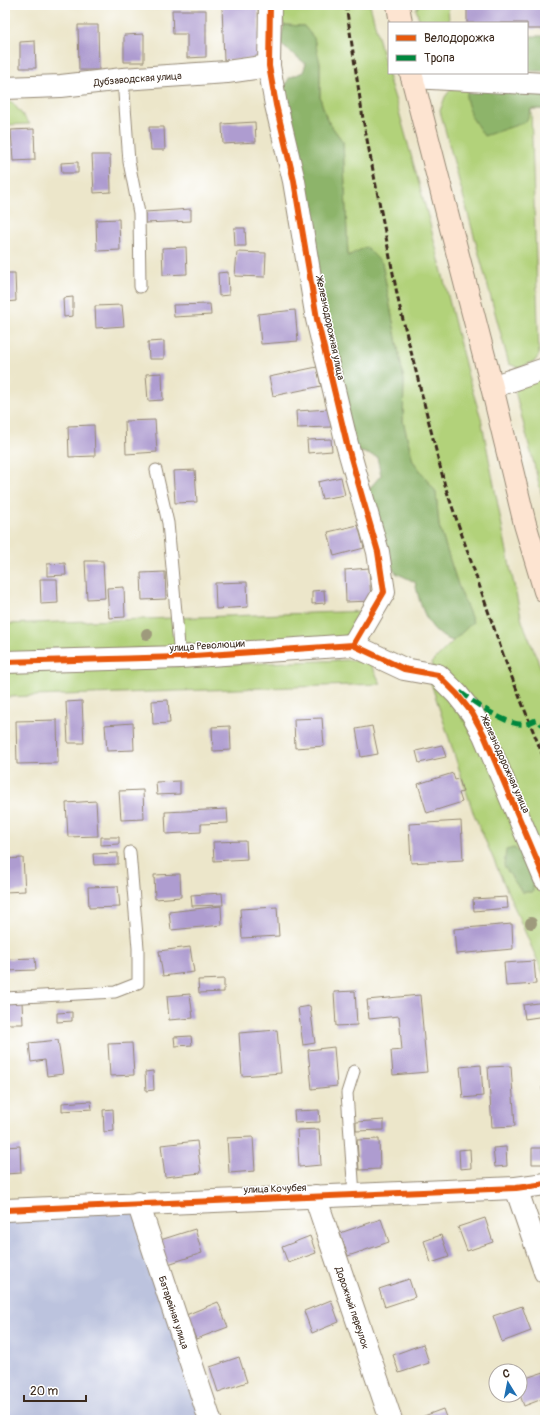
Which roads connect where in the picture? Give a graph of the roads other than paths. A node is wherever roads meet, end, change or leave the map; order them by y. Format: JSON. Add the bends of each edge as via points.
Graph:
{"nodes":[{"id":1,"x":270,"y":5,"type":"edge"},
{"id":2,"x":398,"y":5,"type":"edge"},
{"id":3,"x":401,"y":22,"type":"edge"},
{"id":4,"x":269,"y":66,"type":"junction"},
{"id":5,"x":411,"y":75,"type":"edge"},
{"id":6,"x":123,"y":79,"type":"junction"},
{"id":7,"x":545,"y":84,"type":"edge"},
{"id":8,"x":5,"y":88,"type":"edge"},
{"id":9,"x":140,"y":287,"type":"dead end"},
{"id":10,"x":545,"y":369,"type":"edge"},
{"id":11,"x":492,"y":387,"type":"junction"},
{"id":12,"x":156,"y":470,"type":"dead end"},
{"id":13,"x":545,"y":591,"type":"edge"},
{"id":14,"x":353,"y":645,"type":"junction"},
{"id":15,"x":180,"y":657,"type":"junction"},
{"id":16,"x":5,"y":662,"type":"edge"},
{"id":17,"x":404,"y":669,"type":"joint"},
{"id":18,"x":130,"y":852,"type":"dead end"},
{"id":19,"x":545,"y":879,"type":"edge"},
{"id":20,"x":5,"y":998,"type":"edge"},
{"id":21,"x":354,"y":1071,"type":"dead end"},
{"id":22,"x":545,"y":1184,"type":"edge"},
{"id":23,"x":516,"y":1188,"type":"junction"},
{"id":24,"x":354,"y":1194,"type":"junction"},
{"id":25,"x":315,"y":1196,"type":"junction"},
{"id":26,"x":138,"y":1203,"type":"junction"},
{"id":27,"x":5,"y":1210,"type":"edge"},
{"id":28,"x":545,"y":1272,"type":"edge"},
{"id":29,"x":210,"y":1420,"type":"edge"},
{"id":30,"x":391,"y":1420,"type":"edge"}],
"edges":[{"from":1,"to":4,"type":"street","name":"Железнодорожная улица"},
{"from":2,"to":3,"type":"main road"},
{"from":4,"to":6,"type":"street","name":"Дубзаводская улица","via":[[227,72]]},
{"from":4,"to":14,"type":"street","name":"Железнодорожная улица","via":[[294,181],[317,319],[347,444],[378,552],[384,592]]},
{"from":5,"to":7,"type":"street"},
{"from":5,"to":11,"type":"main road"},
{"from":6,"to":8,"type":"street","name":"Дубзаводская улица","via":[[61,86]]},
{"from":6,"to":9,"type":"lane","via":[[129,162],[139,213]]},
{"from":10,"to":11,"type":"street"},
{"from":11,"to":13,"type":"main road","via":[[525,524]]},
{"from":12,"to":15,"type":"lane","via":[[168,523]]},
{"from":14,"to":15,"type":"street","name":"улица Революции"},
{"from":14,"to":17,"type":"street","name":"улица Революции"},
{"from":15,"to":16,"type":"street","name":"улица Революции"},
{"from":17,"to":19,"type":"street","name":"Железнодорожная улица","via":[[438,675],[472,713],[484,735]]},
{"from":18,"to":20,"type":"lane","via":[[138,948],[138,982],[115,992]]},
{"from":21,"to":24,"type":"lane","via":[[347,1093]]},
{"from":22,"to":23,"type":"street","name":"улица Кочубея"},
{"from":23,"to":24,"type":"street","name":"улица Кочубея"},
{"from":23,"to":28,"type":"street"},
{"from":24,"to":25,"type":"street","name":"улица Кочубея"},
{"from":25,"to":26,"type":"street","name":"улица Кочубея"},
{"from":25,"to":30,"type":"street","name":"Дорожный переулок"},
{"from":26,"to":27,"type":"street","name":"улица Кочубея"},
{"from":26,"to":29,"type":"street","name":"Батарейная улица"}]}
